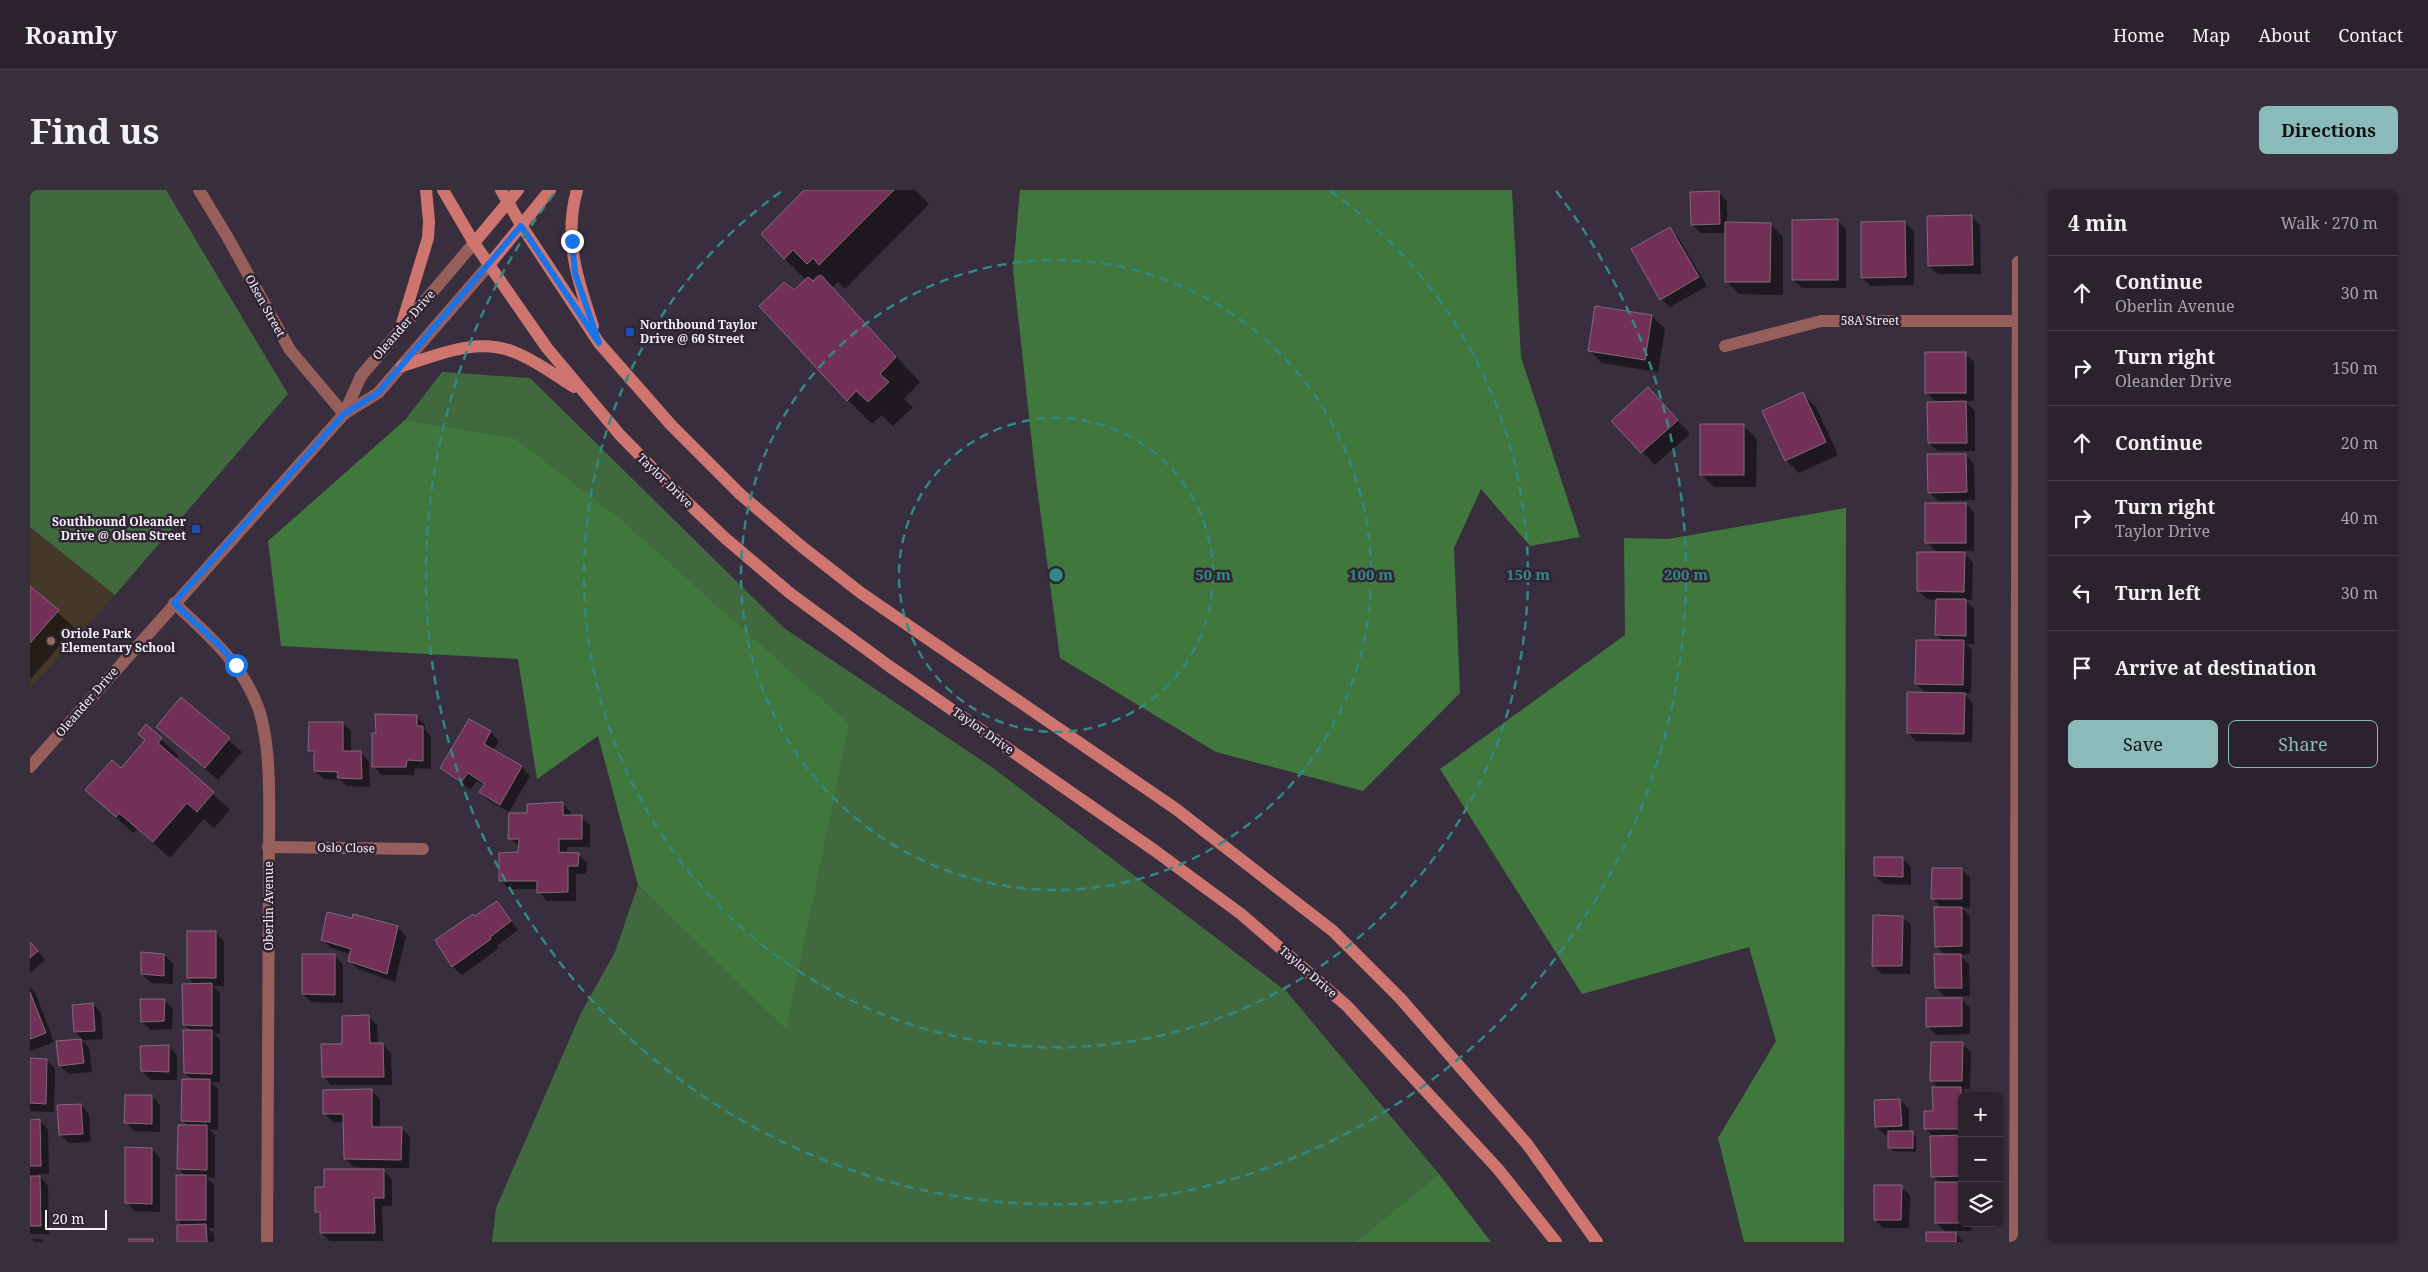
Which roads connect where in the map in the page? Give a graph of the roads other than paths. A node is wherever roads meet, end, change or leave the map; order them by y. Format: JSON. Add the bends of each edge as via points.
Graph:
{"nodes":[{"id":1,"x":199,"y":190,"type":"edge"},
{"id":2,"x":426,"y":190,"type":"edge"},
{"id":3,"x":443,"y":190,"type":"edge"},
{"id":4,"x":501,"y":190,"type":"edge"},
{"id":5,"x":518,"y":190,"type":"edge"},
{"id":6,"x":550,"y":190,"type":"edge"},
{"id":7,"x":577,"y":190,"type":"edge"},
{"id":8,"x":507,"y":203,"type":"junction"},
{"id":9,"x":521,"y":226,"type":"junction"},
{"id":10,"x":474,"y":243,"type":"junction"},
{"id":11,"x":2018,"y":262,"type":"edge"},
{"id":12,"x":489,"y":265,"type":"junction"},
{"id":13,"x":2018,"y":322,"type":"edge"},
{"id":14,"x":400,"y":330,"type":"junction"},
{"id":15,"x":599,"y":343,"type":"junction"},
{"id":16,"x":1724,"y":346,"type":"dead end"},
{"id":17,"x":402,"y":366,"type":"junction"},
{"id":18,"x":580,"y":390,"type":"junction"},
{"id":19,"x":344,"y":414,"type":"junction"},
{"id":20,"x":2018,"y":514,"type":"edge"},
{"id":21,"x":174,"y":603,"type":"junction"},
{"id":22,"x":30,"y":767,"type":"edge"},
{"id":23,"x":2017,"y":834,"type":"edge"},
{"id":24,"x":268,"y":847,"type":"junction"},
{"id":25,"x":423,"y":849,"type":"dead end"},
{"id":26,"x":267,"y":1242,"type":"edge"},
{"id":27,"x":1556,"y":1242,"type":"edge"},
{"id":28,"x":1597,"y":1242,"type":"edge"},
{"id":29,"x":2015,"y":1242,"type":"edge"}],
"edges":[{"from":1,"to":19,"type":"street","name":"Olsen Street","via":[[286,343]]},
{"from":2,"to":14,"type":"main road","via":[[428,238]]},
{"from":3,"to":10,"type":"main road","name":"Taylor Drive"},
{"from":4,"to":8,"type":"main road"},
{"from":5,"to":8,"type":"main road"},
{"from":6,"to":9,"type":"main road"},
{"from":7,"to":15,"type":"main road","via":[[572,241],[575,273]]},
{"from":8,"to":9,"type":"main road"},
{"from":8,"to":10,"type":"main road"},
{"from":9,"to":12,"type":"main road"},
{"from":9,"to":15,"type":"main road"},
{"from":10,"to":12,"type":"main road","name":"Taylor Drive"},
{"from":10,"to":14,"type":"street","name":"Oleander Drive"},
{"from":11,"to":13,"type":"street"},
{"from":12,"to":17,"type":"street","name":"Oleander Drive"},
{"from":12,"to":18,"type":"main road","name":"Taylor Drive"},
{"from":13,"to":16,"type":"street","name":"58A Street","via":[[1821,321]]},
{"from":13,"to":20,"type":"street"},
{"from":14,"to":19,"type":"street","name":"Oleander Drive","via":[[361,376]]},
{"from":15,"to":28,"type":"main road","via":[[672,426],[740,494],[801,546],[861,593],[1176,809],[1333,931],[1400,998],[1527,1144]]},
{"from":17,"to":18,"type":"main road","via":[[472,346],[500,348],[529,359]]},
{"from":17,"to":19,"type":"street","name":"Oleander Drive","via":[[378,393]]},
{"from":18,"to":27,"type":"main road","name":"Taylor Drive","via":[[668,484],[791,594],[1233,908],[1340,1000],[1498,1169]]},
{"from":19,"to":21,"type":"street","name":"Oleander Drive"},
{"from":20,"to":23,"type":"street"},
{"from":21,"to":22,"type":"street","name":"Oleander Drive"},
{"from":21,"to":24,"type":"street","name":"Oberlin Avenue","via":[[236,665],[247,681],[258,709],[266,745]]},
{"from":23,"to":29,"type":"street"},
{"from":24,"to":25,"type":"street","name":"Oslo Close"},
{"from":24,"to":26,"type":"street","name":"Oberlin Avenue"}]}
